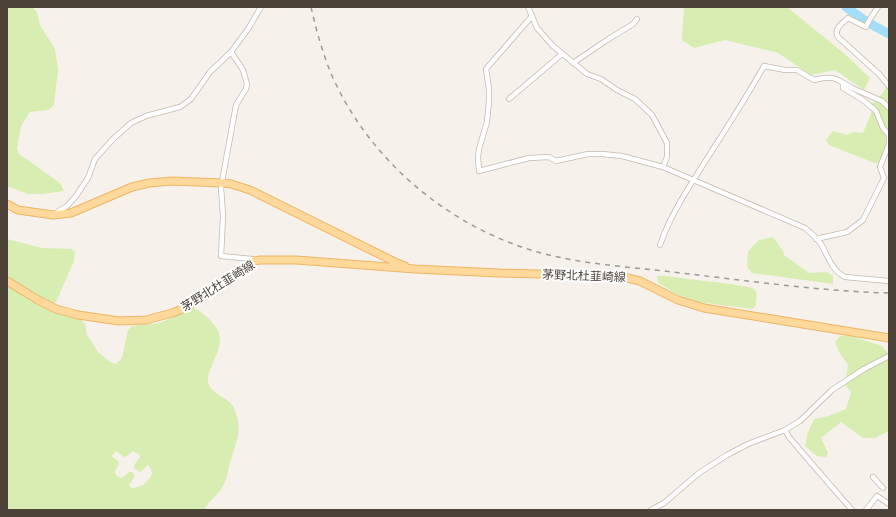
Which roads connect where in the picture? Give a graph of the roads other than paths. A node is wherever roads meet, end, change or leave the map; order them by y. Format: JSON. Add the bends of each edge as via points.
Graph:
{"nodes":[{"id":1,"x":261,"y":7,"type":"edge"},
{"id":2,"x":528,"y":7,"type":"edge"},
{"id":3,"x":878,"y":7,"type":"edge"},
{"id":4,"x":532,"y":16,"type":"junction"},
{"id":5,"x":637,"y":19,"type":"dead end"},
{"id":6,"x":231,"y":52,"type":"junction"},
{"id":7,"x":562,"y":54,"type":"junction"},
{"id":8,"x":573,"y":63,"type":"junction"},
{"id":9,"x":843,"y":83,"type":"junction"},
{"id":10,"x":889,"y":86,"type":"edge"},
{"id":11,"x":509,"y":99,"type":"dead end"},
{"id":12,"x":889,"y":108,"type":"edge"},
{"id":13,"x":664,"y":167,"type":"junction"},
{"id":14,"x":694,"y":179,"type":"junction"},
{"id":15,"x":222,"y":183,"type":"junction"},
{"id":16,"x":7,"y":204,"type":"edge"},
{"id":17,"x":53,"y":215,"type":"junction"},
{"id":18,"x":816,"y":238,"type":"junction"},
{"id":19,"x":660,"y":245,"type":"dead end"},
{"id":20,"x":254,"y":261,"type":"junction"},
{"id":21,"x":415,"y":269,"type":"junction"},
{"id":22,"x":7,"y":281,"type":"edge"},
{"id":23,"x":889,"y":281,"type":"edge"},
{"id":24,"x":889,"y":338,"type":"edge"},
{"id":25,"x":889,"y":356,"type":"edge"},
{"id":26,"x":785,"y":430,"type":"junction"},
{"id":27,"x":873,"y":477,"type":"dead end"},
{"id":28,"x":883,"y":488,"type":"dead end"},
{"id":29,"x":889,"y":504,"type":"edge"},
{"id":30,"x":651,"y":510,"type":"edge"},
{"id":31,"x":852,"y":510,"type":"edge"},
{"id":32,"x":866,"y":510,"type":"edge"}],
"edges":[{"from":1,"to":6,"type":"street"},
{"from":2,"to":4,"type":"street"},
{"from":3,"to":10,"type":"street","via":[[866,27],[848,18],[836,34]]},
{"from":4,"to":7,"type":"street","via":[[543,36]]},
{"from":4,"to":13,"type":"street","via":[[486,69],[489,101],[487,122],[479,148],[479,171],[529,158],[549,157],[556,161],[588,154],[622,156]]},
{"from":5,"to":8,"type":"street"},
{"from":6,"to":15,"type":"street","via":[[243,70],[247,84],[236,105]]},
{"from":6,"to":17,"type":"street","via":[[210,72],[191,99],[180,107],[146,116],[132,123],[113,139],[95,159],[88,178],[76,196]]},
{"from":7,"to":8,"type":"street"},
{"from":7,"to":11,"type":"street"},
{"from":8,"to":13,"type":"street","via":[[587,74],[601,79],[634,99],[652,115],[667,143]]},
{"from":9,"to":12,"type":"street","via":[[882,101]]},
{"from":9,"to":14,"type":"street","via":[[833,78],[814,80],[797,70],[764,66]]},
{"from":9,"to":18,"type":"street","via":[[843,88],[876,111],[883,128],[889,134],[889,144],[880,167],[884,178],[863,220],[847,232]]},
{"from":13,"to":14,"type":"street"},
{"from":14,"to":18,"type":"street","via":[[799,225]]},
{"from":14,"to":19,"type":"street"},
{"from":15,"to":17,"type":"main road","name":"茅野北杜韮崎線","via":[[149,183],[132,187],[71,213]]},
{"from":15,"to":20,"type":"street","via":[[221,256]]},
{"from":15,"to":21,"type":"main road","name":"茅野北杜韮崎線","via":[[250,190],[397,263]]},
{"from":16,"to":17,"type":"main road","name":"茅野北杜韮崎線","via":[[18,210]]},
{"from":18,"to":23,"type":"street","via":[[840,274],[845,277]]},
{"from":20,"to":21,"type":"main road","name":"茅野北杜韮崎線","via":[[296,260]]},
{"from":20,"to":22,"type":"main road","name":"茅野北杜韮崎線","via":[[184,308],[158,318],[133,322],[78,315],[56,308]]},
{"from":21,"to":24,"type":"main road","name":"茅野北杜韮崎線","via":[[620,276],[640,281],[678,300],[704,308]]},
{"from":25,"to":26,"type":"street","via":[[864,368],[832,390],[800,421]]},
{"from":26,"to":30,"type":"street","via":[[748,444],[722,458],[664,503]]},
{"from":26,"to":31,"type":"street"},
{"from":27,"to":28,"type":"street"},
{"from":29,"to":32,"type":"street","via":[[877,496]]}]}
